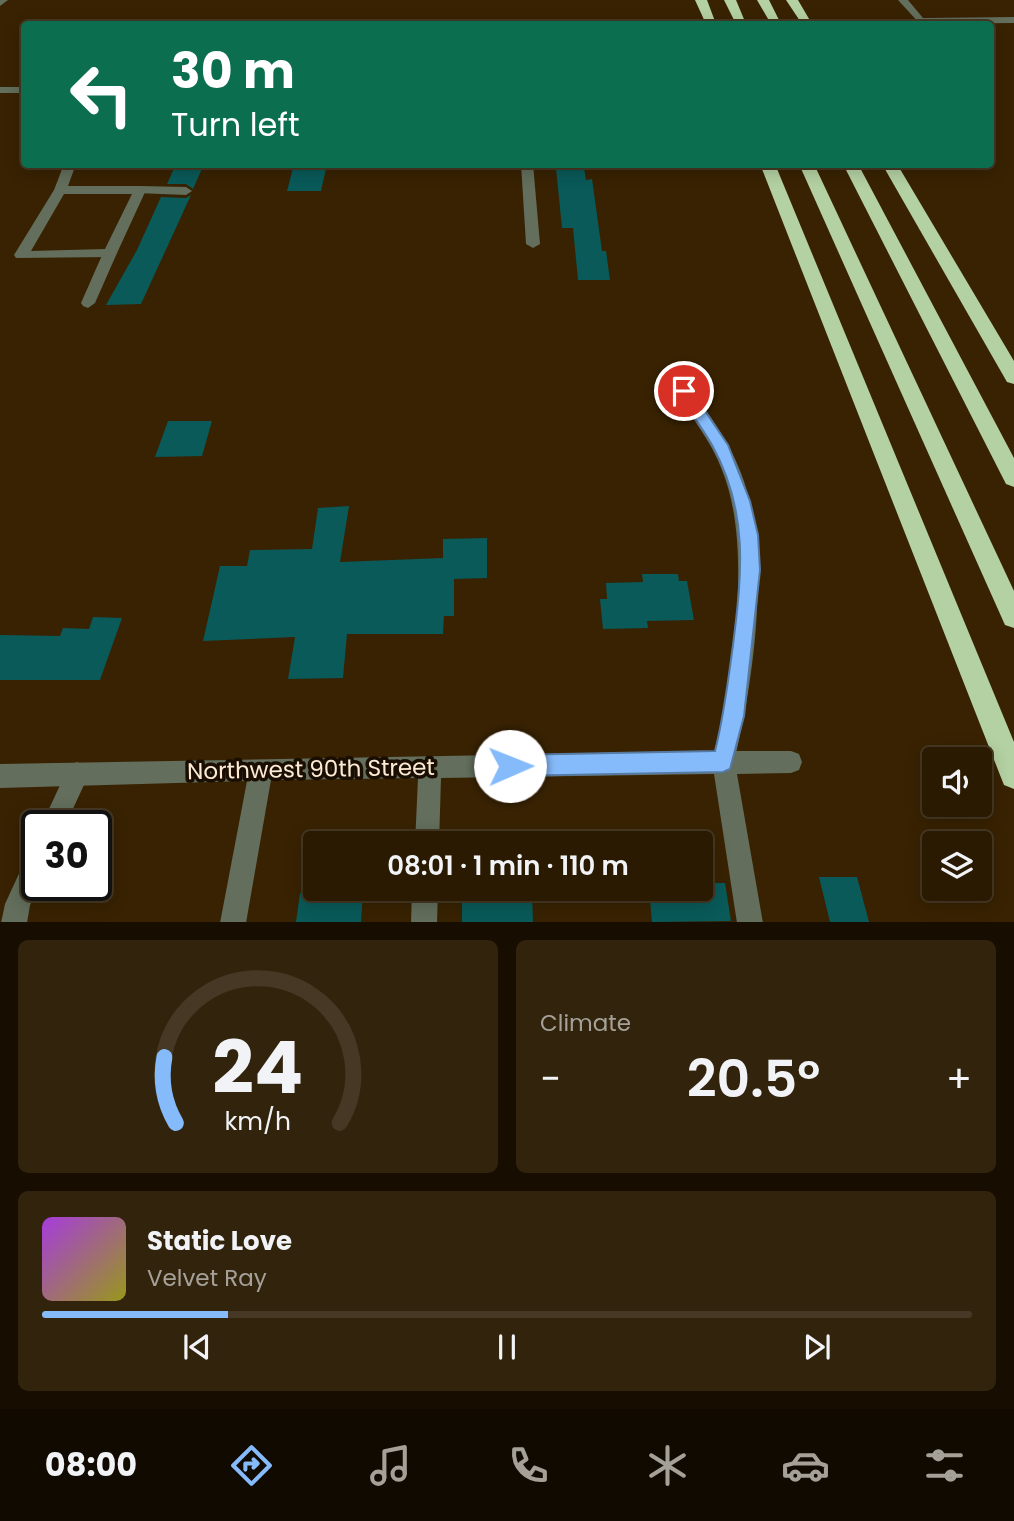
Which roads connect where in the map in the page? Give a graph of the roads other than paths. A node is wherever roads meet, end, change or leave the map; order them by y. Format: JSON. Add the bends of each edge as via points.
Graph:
{"nodes":[{"id":1,"x":701,"y":0,"type":"edge"},
{"id":2,"x":730,"y":0,"type":"edge"},
{"id":3,"x":763,"y":0,"type":"edge"},
{"id":4,"x":792,"y":0,"type":"edge"},
{"id":5,"x":903,"y":0,"type":"edge"},
{"id":6,"x":1014,"y":20,"type":"edge"},
{"id":7,"x":710,"y":21,"type":"edge"},
{"id":8,"x":740,"y":21,"type":"edge"},
{"id":9,"x":774,"y":21,"type":"edge"},
{"id":10,"x":805,"y":21,"type":"edge"},
{"id":11,"x":0,"y":90,"type":"edge"},
{"id":12,"x":21,"y":90,"type":"edge"},
{"id":13,"x":68,"y":168,"type":"edge"},
{"id":14,"x":527,"y":168,"type":"edge"},
{"id":15,"x":769,"y":168,"type":"edge"},
{"id":16,"x":808,"y":168,"type":"edge"},
{"id":17,"x":852,"y":168,"type":"edge"},
{"id":18,"x":891,"y":168,"type":"edge"},
{"id":19,"x":60,"y":190,"type":"junction"},
{"id":20,"x":140,"y":190,"type":"junction"},
{"id":21,"x":186,"y":191,"type":"dead end"},
{"id":22,"x":533,"y":244,"type":"dead end"},
{"id":23,"x":110,"y":253,"type":"junction"},
{"id":24,"x":88,"y":303,"type":"dead end"},
{"id":25,"x":1014,"y":377,"type":"edge"},
{"id":26,"x":684,"y":391,"type":"dead end"},
{"id":27,"x":1014,"y":478,"type":"edge"},
{"id":28,"x":1014,"y":617,"type":"edge"},
{"id":29,"x":723,"y":762,"type":"junction"},
{"id":30,"x":791,"y":762,"type":"dead end"},
{"id":31,"x":430,"y":767,"type":"junction"},
{"id":32,"x":261,"y":769,"type":"junction"},
{"id":33,"x":76,"y":774,"type":"junction"},
{"id":34,"x":1014,"y":775,"type":"edge"},
{"id":35,"x":0,"y":776,"type":"edge"},
{"id":36,"x":60,"y":810,"type":"edge"},
{"id":37,"x":428,"y":831,"type":"edge"},
{"id":38,"x":21,"y":898,"type":"edge"},
{"id":39,"x":425,"y":901,"type":"edge"},
{"id":40,"x":14,"y":922,"type":"edge"},
{"id":41,"x":233,"y":922,"type":"edge"},
{"id":42,"x":424,"y":922,"type":"edge"},
{"id":43,"x":751,"y":922,"type":"edge"}],
"edges":[{"from":1,"to":7,"type":"highway"},
{"from":2,"to":8,"type":"highway"},
{"from":3,"to":9,"type":"highway"},
{"from":4,"to":10,"type":"highway"},
{"from":5,"to":6,"type":"street","via":[[920,21]]},
{"from":11,"to":12,"type":"street"},
{"from":13,"to":19,"type":"street"},
{"from":14,"to":22,"type":"street"},
{"from":15,"to":34,"type":"highway"},
{"from":16,"to":28,"type":"highway"},
{"from":17,"to":27,"type":"highway"},
{"from":18,"to":25,"type":"highway"},
{"from":19,"to":20,"type":"street"},
{"from":19,"to":23,"type":"street","via":[[21,255]]},
{"from":20,"to":21,"type":"street"},
{"from":20,"to":23,"type":"street"},
{"from":23,"to":24,"type":"street"},
{"from":26,"to":29,"type":"street","via":[[720,445],[742,501],[749,535],[751,570],[734,716]]},
{"from":29,"to":30,"type":"street","name":"Northwest 90th Street"},
{"from":29,"to":31,"type":"street","name":"Northwest 90th Street"},
{"from":29,"to":43,"type":"street"},
{"from":31,"to":32,"type":"street","name":"Northwest 90th Street"},
{"from":31,"to":37,"type":"street"},
{"from":32,"to":33,"type":"street","name":"Northwest 90th Street"},
{"from":32,"to":41,"type":"street"},
{"from":33,"to":35,"type":"street","name":"Northwest 90th Street"},
{"from":33,"to":36,"type":"street"},
{"from":38,"to":40,"type":"street"},
{"from":39,"to":42,"type":"street"}]}
